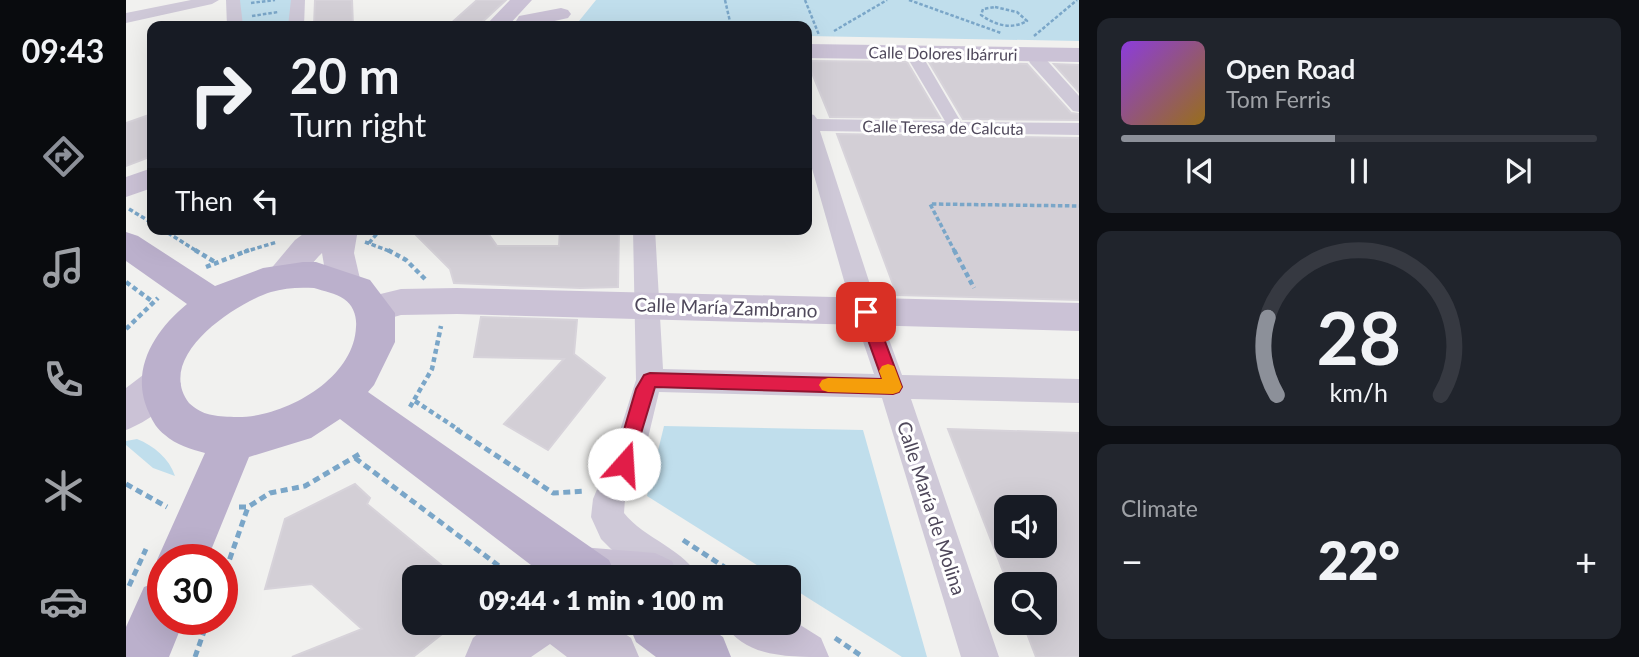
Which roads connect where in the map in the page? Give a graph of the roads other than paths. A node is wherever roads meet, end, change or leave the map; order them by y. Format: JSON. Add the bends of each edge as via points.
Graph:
{"nodes":[{"id":1,"x":212,"y":0,"type":"edge"},
{"id":2,"x":233,"y":0,"type":"edge"},
{"id":3,"x":557,"y":10,"type":"edge"},
{"id":4,"x":521,"y":14,"type":"edge"},
{"id":5,"x":126,"y":18,"type":"edge"},
{"id":6,"x":235,"y":21,"type":"edge"},
{"id":7,"x":814,"y":45,"type":"edge"},
{"id":8,"x":1079,"y":55,"type":"edge"},
{"id":9,"x":915,"y":57,"type":"dead end"},
{"id":10,"x":1036,"y":59,"type":"dead end"},
{"id":11,"x":1079,"y":107,"type":"edge"},
{"id":12,"x":953,"y":120,"type":"dead end"},
{"id":13,"x":812,"y":123,"type":"edge"},
{"id":14,"x":1079,"y":129,"type":"edge"},
{"id":15,"x":812,"y":139,"type":"edge"},
{"id":16,"x":147,"y":179,"type":"edge"},
{"id":17,"x":126,"y":188,"type":"edge"},
{"id":18,"x":323,"y":235,"type":"edge"},
{"id":19,"x":644,"y":235,"type":"edge"},
{"id":20,"x":356,"y":236,"type":"edge"},
{"id":21,"x":126,"y":244,"type":"edge"},
{"id":22,"x":281,"y":277,"type":"junction"},
{"id":23,"x":344,"y":283,"type":"junction"},
{"id":24,"x":213,"y":304,"type":"junction"},
{"id":25,"x":646,"y":305,"type":"junction"},
{"id":26,"x":373,"y":309,"type":"junction"},
{"id":27,"x":866,"y":312,"type":"junction"},
{"id":28,"x":1079,"y":317,"type":"edge"},
{"id":29,"x":650,"y":380,"type":"junction"},
{"id":30,"x":161,"y":384,"type":"junction"},
{"id":31,"x":893,"y":387,"type":"junction"},
{"id":32,"x":1079,"y":391,"type":"edge"},
{"id":33,"x":341,"y":396,"type":"junction"},
{"id":34,"x":126,"y":412,"type":"edge"},
{"id":35,"x":236,"y":438,"type":"junction"},
{"id":36,"x":189,"y":544,"type":"edge"},
{"id":37,"x":574,"y":565,"type":"edge"},
{"id":38,"x":662,"y":565,"type":"edge"},
{"id":39,"x":150,"y":635,"type":"edge"},
{"id":40,"x":516,"y":635,"type":"edge"},
{"id":41,"x":581,"y":635,"type":"edge"},
{"id":42,"x":646,"y":635,"type":"edge"},
{"id":43,"x":672,"y":635,"type":"edge"},
{"id":44,"x":768,"y":635,"type":"edge"},
{"id":45,"x":141,"y":657,"type":"edge"},
{"id":46,"x":492,"y":657,"type":"edge"},
{"id":47,"x":612,"y":657,"type":"edge"},
{"id":48,"x":660,"y":657,"type":"edge"},
{"id":49,"x":703,"y":657,"type":"edge"},
{"id":50,"x":802,"y":657,"type":"edge"},
{"id":51,"x":980,"y":657,"type":"edge"}],
"edges":[{"from":1,"to":5,"type":"street"},
{"from":2,"to":6,"type":"street"},
{"from":3,"to":4,"type":"main road"},
{"from":7,"to":8,"type":"main road","name":"Calle Dolores Ibárruri"},
{"from":9,"to":12,"type":"street"},
{"from":10,"to":11,"type":"street"},
{"from":13,"to":14,"type":"street","name":"Calle Teresa de Calcuta"},
{"from":15,"to":27,"type":"street","name":"Calle María de Molina"},
{"from":16,"to":17,"type":"main road"},
{"from":18,"to":22,"type":"main road"},
{"from":19,"to":25,"type":"street"},
{"from":20,"to":23,"type":"main road","via":[[338,253]]},
{"from":21,"to":24,"type":"main road"},
{"from":22,"to":23,"type":"main road","via":[[316,275]]},
{"from":22,"to":24,"type":"main road","via":[[238,290]]},
{"from":23,"to":26,"type":"main road","via":[[362,294]]},
{"from":24,"to":30,"type":"main road","via":[[175,341]]},
{"from":25,"to":26,"type":"main road","name":"Calle María Zambrano","via":[[457,301],[401,302]]},
{"from":25,"to":27,"type":"main road","name":"Calle María Zambrano"},
{"from":25,"to":29,"type":"street"},
{"from":26,"to":33,"type":"main road","via":[[377,330],[372,354]]},
{"from":27,"to":28,"type":"main road","name":"Calle María Zambrano"},
{"from":27,"to":31,"type":"street","name":"Calle María de Molina"},
{"from":29,"to":31,"type":"street"},
{"from":29,"to":38,"type":"street","via":[[606,508],[607,520],[621,537]]},
{"from":30,"to":34,"type":"main road"},
{"from":30,"to":35,"type":"main road","via":[[176,419],[202,433]]},
{"from":31,"to":32,"type":"street"},
{"from":31,"to":51,"type":"street","name":"Calle María de Molina"},
{"from":33,"to":35,"type":"main road","via":[[287,428]]},
{"from":33,"to":37,"type":"main road"},
{"from":35,"to":36,"type":"main road"},
{"from":39,"to":45,"type":"main road"},
{"from":40,"to":46,"type":"main road"},
{"from":41,"to":47,"type":"main road"},
{"from":42,"to":48,"type":"main road"},
{"from":43,"to":49,"type":"main road"},
{"from":44,"to":50,"type":"main road"}]}
